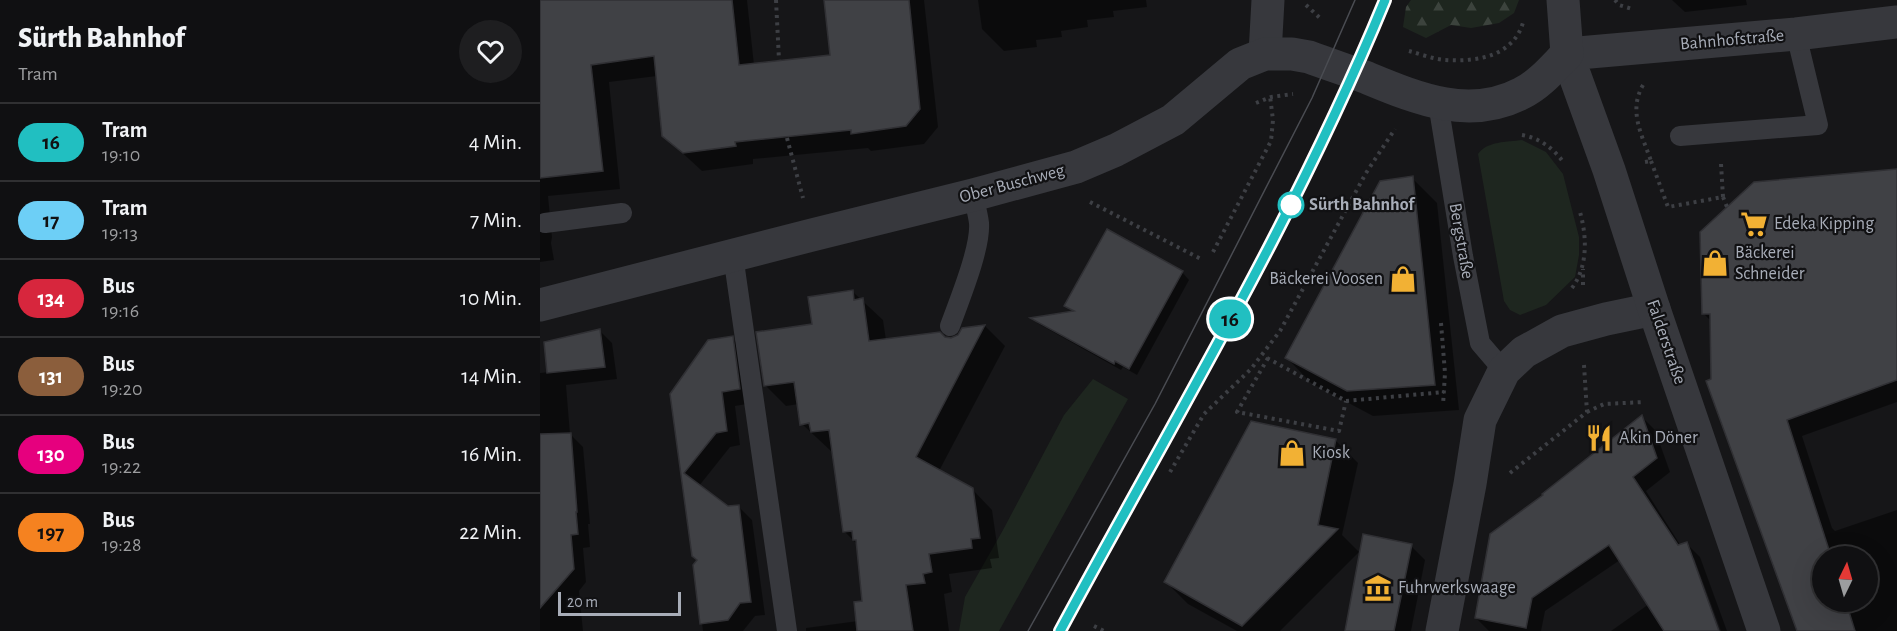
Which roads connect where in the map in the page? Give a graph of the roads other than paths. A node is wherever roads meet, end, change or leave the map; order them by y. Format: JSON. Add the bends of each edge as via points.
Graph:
{"nodes":[{"id":1,"x":1268,"y":0,"type":"edge"},
{"id":2,"x":1563,"y":0,"type":"edge"},
{"id":3,"x":1897,"y":22,"type":"edge"},
{"id":4,"x":1796,"y":34,"type":"junction"},
{"id":5,"x":1265,"y":54,"type":"junction"},
{"id":6,"x":1567,"y":54,"type":"junction"},
{"id":7,"x":1438,"y":103,"type":"junction"},
{"id":8,"x":1680,"y":136,"type":"dead end"},
{"id":9,"x":973,"y":195,"type":"junction"},
{"id":10,"x":622,"y":213,"type":"dead end"},
{"id":11,"x":545,"y":223,"type":"dead end"},
{"id":12,"x":733,"y":255,"type":"junction"},
{"id":13,"x":540,"y":305,"type":"edge"},
{"id":14,"x":1654,"y":309,"type":"junction"},
{"id":15,"x":950,"y":326,"type":"dead end"},
{"id":16,"x":1504,"y":371,"type":"junction"},
{"id":17,"x":787,"y":631,"type":"edge"},
{"id":18,"x":1442,"y":631,"type":"edge"},
{"id":19,"x":1764,"y":631,"type":"edge"}],
"edges":[{"from":1,"to":5,"type":"street"},
{"from":2,"to":6,"type":"street","name":"Falderstraße"},
{"from":3,"to":4,"type":"street","name":"Bahnhofstraße"},
{"from":4,"to":6,"type":"street","name":"Bahnhofstraße"},
{"from":4,"to":8,"type":"lane","via":[[1818,125]]},
{"from":5,"to":7,"type":"street","via":[[1309,57]]},
{"from":5,"to":9,"type":"street","name":"Ober Buschweg","via":[[1240,64],[1173,120],[1116,150],[1076,167]]},
{"from":6,"to":7,"type":"street","via":[[1523,93],[1497,103],[1469,107]]},
{"from":6,"to":14,"type":"street","name":"Falderstraße"},
{"from":7,"to":16,"type":"lane","name":"Bergstraße","via":[[1480,343]]},
{"from":9,"to":12,"type":"street","name":"Ober Buschweg"},
{"from":9,"to":15,"type":"lane","via":[[979,224],[974,254]]},
{"from":10,"to":11,"type":"lane"},
{"from":12,"to":13,"type":"street","name":"Ober Buschweg"},
{"from":12,"to":17,"type":"lane"},
{"from":14,"to":16,"type":"street","via":[[1562,331],[1524,352]]},
{"from":14,"to":19,"type":"street","name":"Falderstraße"},
{"from":16,"to":18,"type":"street","via":[[1480,420]]}]}
